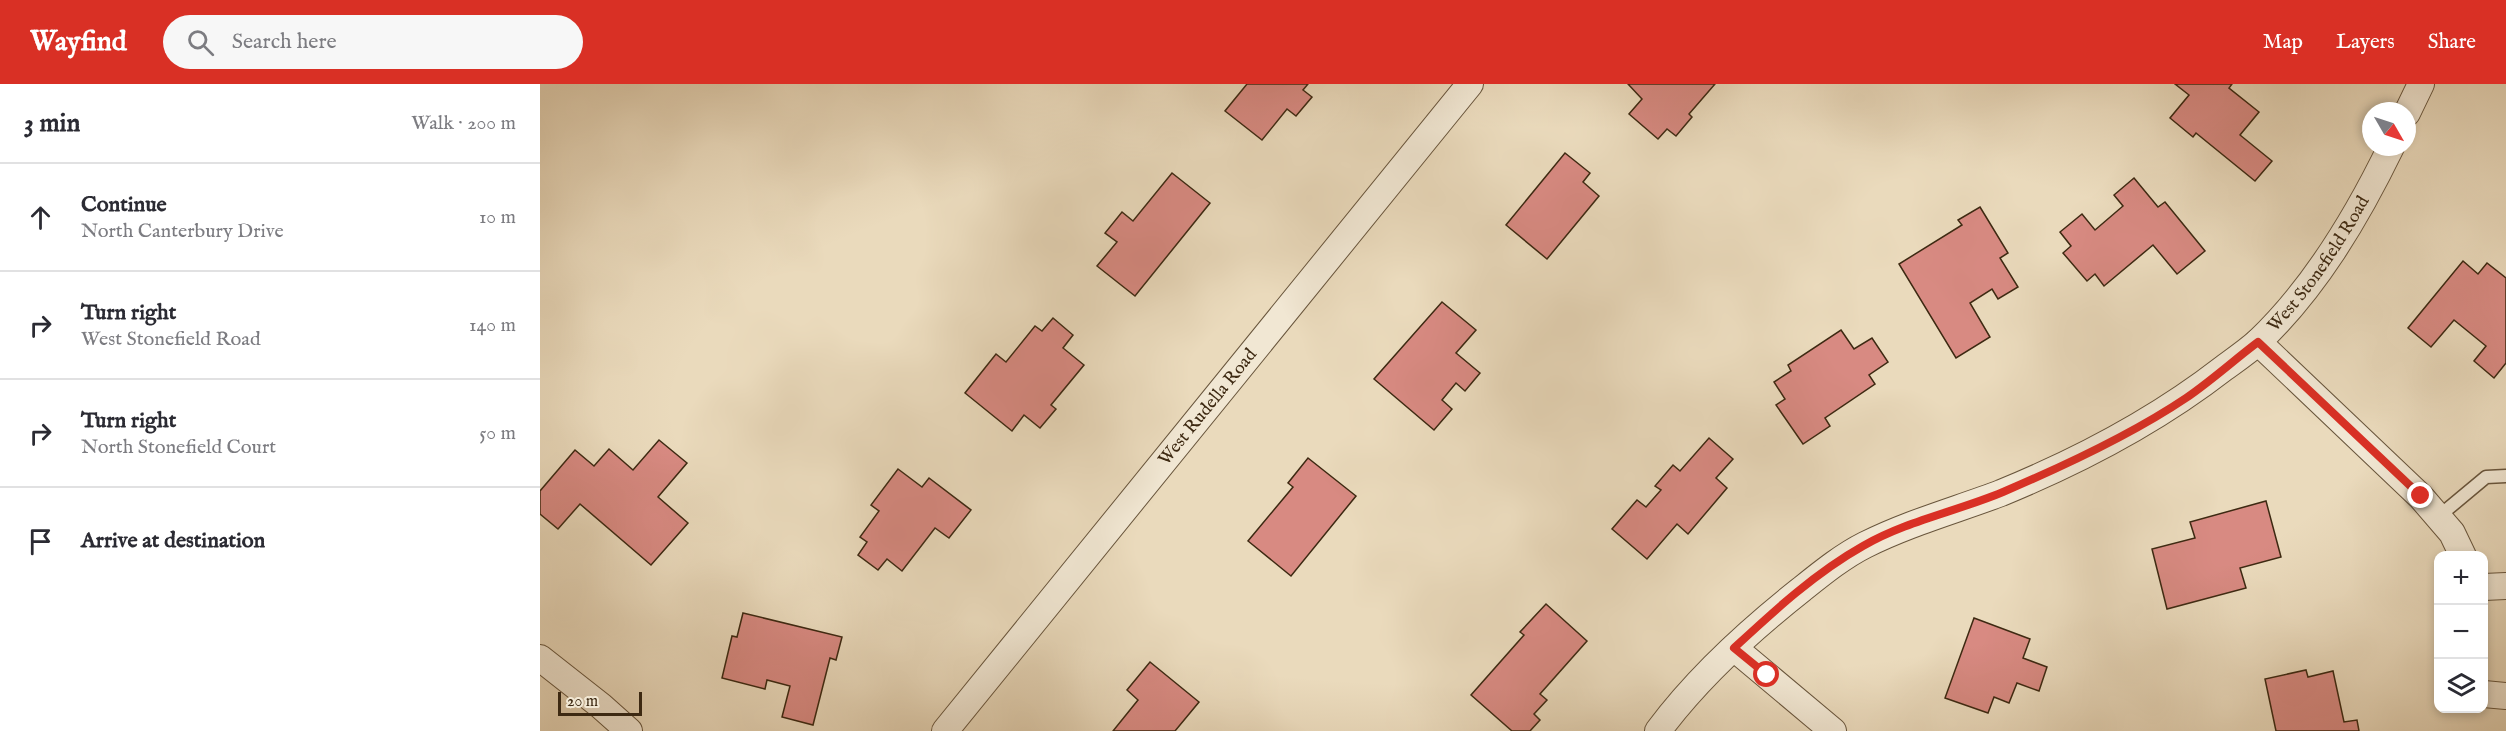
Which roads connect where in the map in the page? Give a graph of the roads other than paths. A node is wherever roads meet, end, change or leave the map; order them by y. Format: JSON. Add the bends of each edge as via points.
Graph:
{"nodes":[{"id":1,"x":1470,"y":84,"type":"edge"},
{"id":2,"x":2421,"y":84,"type":"edge"},
{"id":3,"x":2412,"y":102,"type":"edge"},
{"id":4,"x":2387,"y":156,"type":"edge"},
{"id":5,"x":2258,"y":342,"type":"junction"},
{"id":6,"x":2506,"y":477,"type":"edge"},
{"id":7,"x":2438,"y":517,"type":"junction"},
{"id":8,"x":2461,"y":551,"type":"edge"},
{"id":9,"x":2506,"y":586,"type":"edge"},
{"id":10,"x":2488,"y":587,"type":"edge"},
{"id":11,"x":1734,"y":648,"type":"junction"},
{"id":12,"x":540,"y":658,"type":"edge"},
{"id":13,"x":2488,"y":694,"type":"edge"},
{"id":14,"x":2506,"y":696,"type":"edge"},
{"id":15,"x":629,"y":731,"type":"edge"},
{"id":16,"x":945,"y":731,"type":"edge"},
{"id":17,"x":1658,"y":731,"type":"edge"},
{"id":18,"x":1833,"y":731,"type":"edge"}],
"edges":[{"from":1,"to":16,"type":"street","name":"West Rudella Road"},
{"from":2,"to":3,"type":"street"},
{"from":4,"to":5,"type":"street","name":"West Stonefield Road","via":[[2366,199],[2329,257]]},
{"from":5,"to":7,"type":"street","via":[[2421,496]]},
{"from":5,"to":11,"type":"street","name":"West Stonefield Road","via":[[2185,398],[2105,444],[2002,492],[1864,545],[1778,608]]},
{"from":6,"to":7,"type":"lane","via":[[2486,477]]},
{"from":7,"to":8,"type":"street"},
{"from":9,"to":10,"type":"street"},
{"from":11,"to":17,"type":"street","name":"West Stonefield Road"},
{"from":11,"to":18,"type":"street"},
{"from":12,"to":15,"type":"street"},
{"from":13,"to":14,"type":"street"}]}
